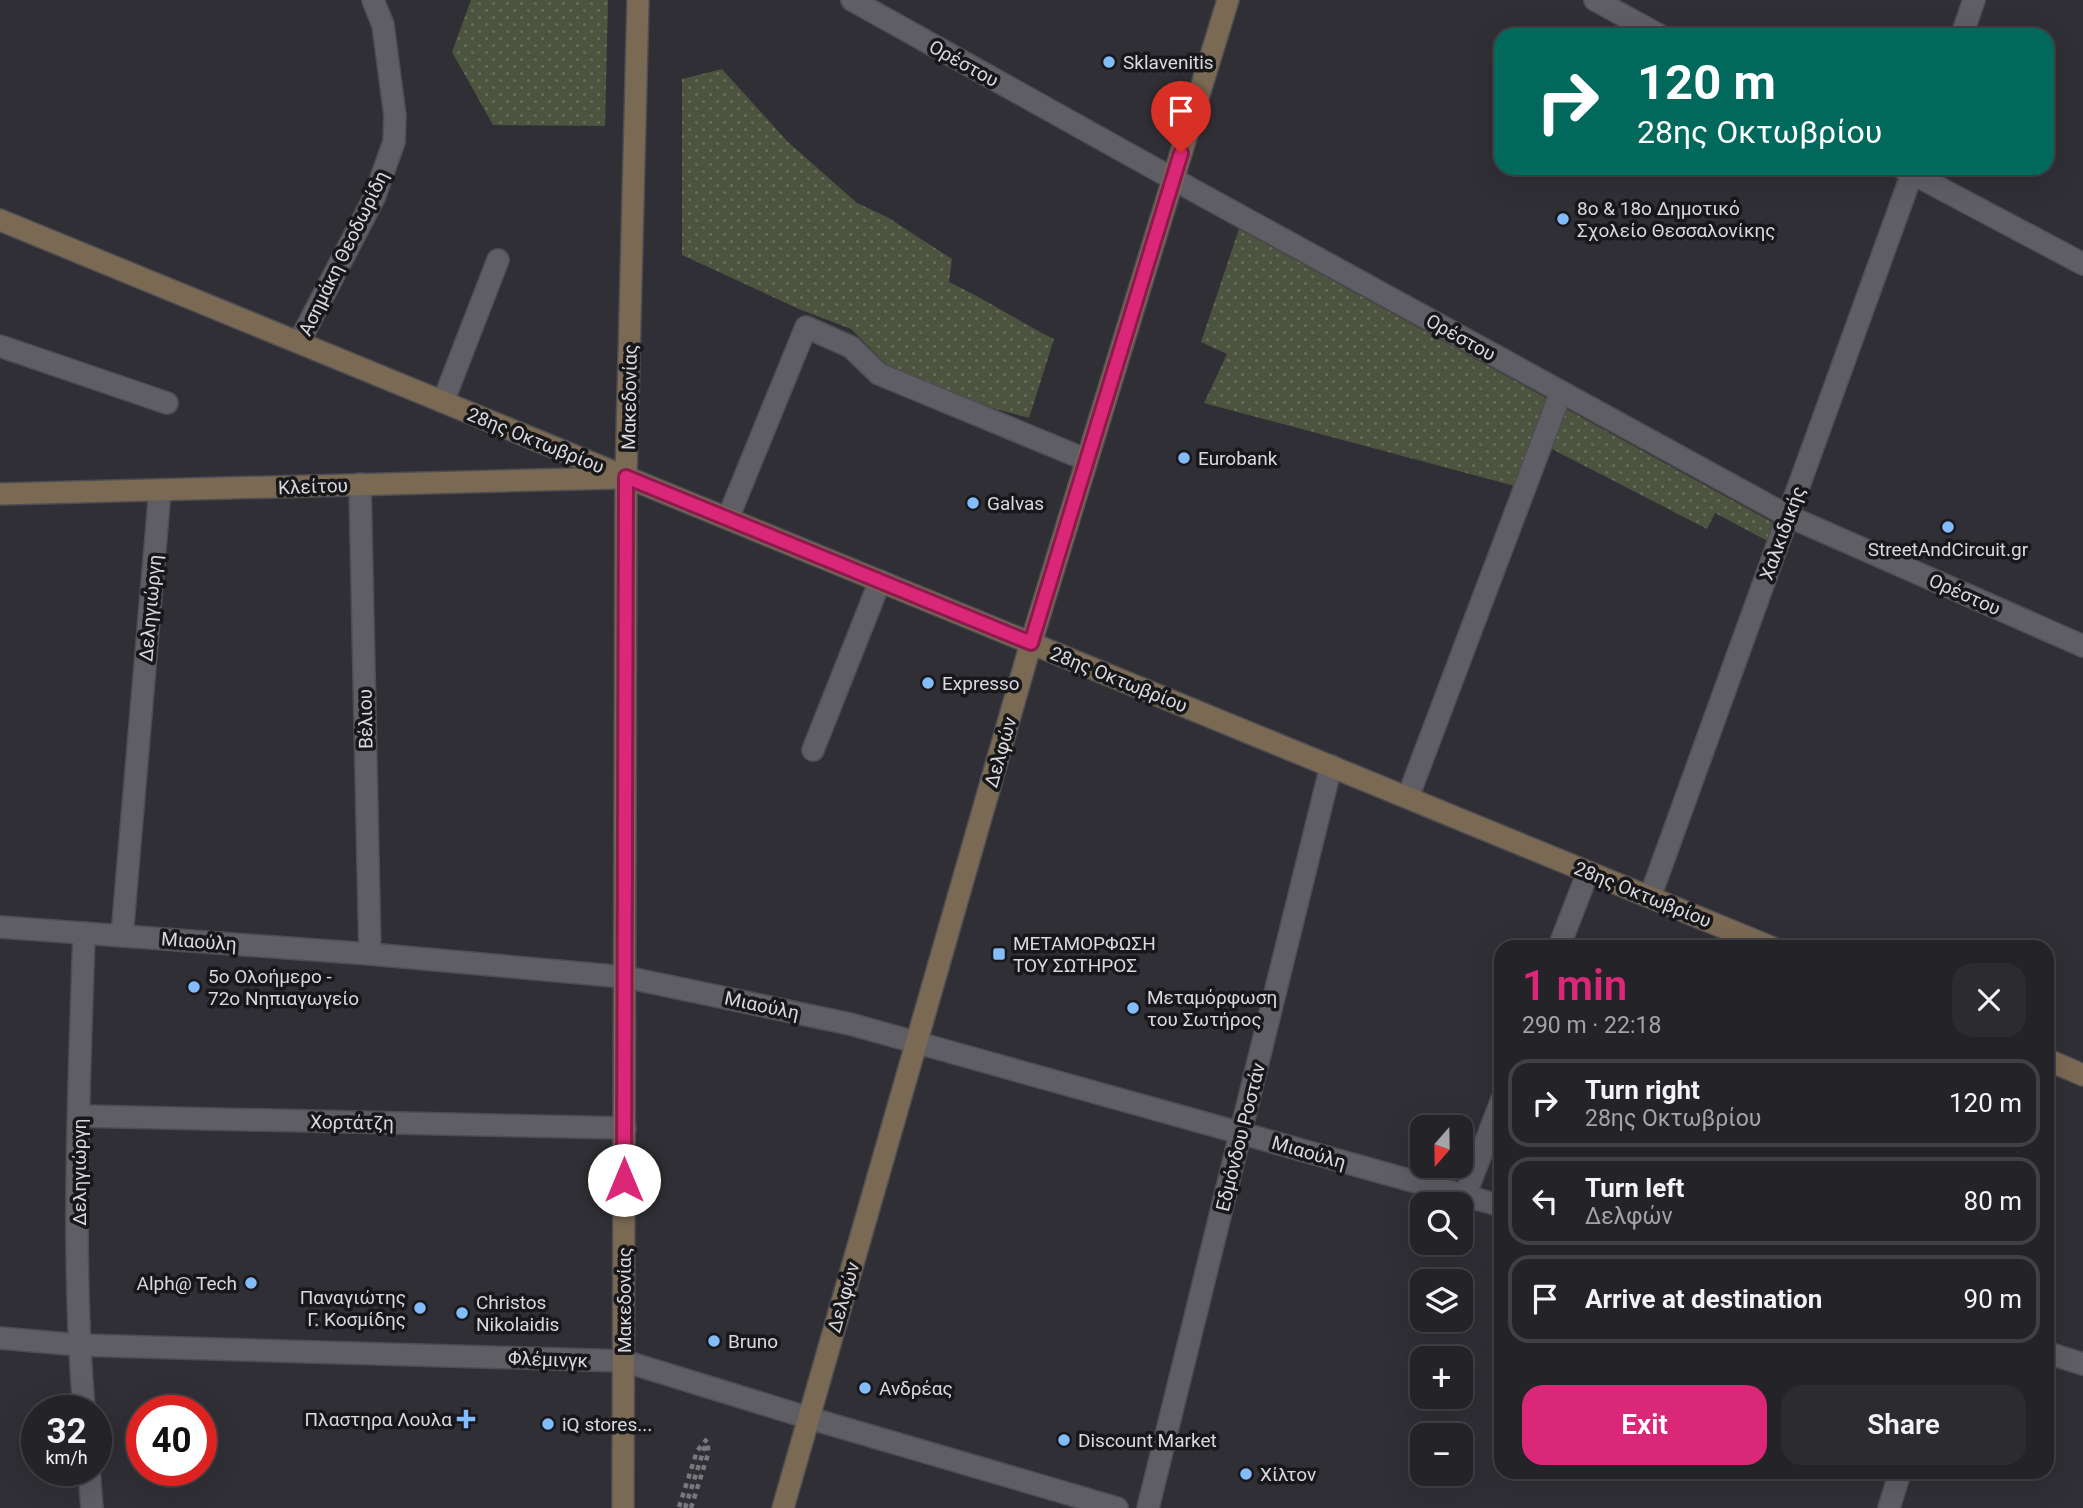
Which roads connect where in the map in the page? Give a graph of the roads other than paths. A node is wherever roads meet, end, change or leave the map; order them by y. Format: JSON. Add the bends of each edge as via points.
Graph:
{"nodes":[{"id":1,"x":373,"y":0,"type":"edge"},
{"id":2,"x":638,"y":0,"type":"edge"},
{"id":3,"x":852,"y":0,"type":"edge"},
{"id":4,"x":1228,"y":0,"type":"edge"},
{"id":5,"x":1595,"y":0,"type":"edge"},
{"id":6,"x":1974,"y":0,"type":"edge"},
{"id":7,"x":1646,"y":28,"type":"edge"},
{"id":8,"x":1964,"y":28,"type":"edge"},
{"id":9,"x":1907,"y":175,"type":"edge"},
{"id":10,"x":1918,"y":175,"type":"edge"},
{"id":11,"x":1173,"y":179,"type":"junction"},
{"id":12,"x":0,"y":220,"type":"edge"},
{"id":13,"x":498,"y":260,"type":"dead end"},
{"id":14,"x":2083,"y":264,"type":"edge"},
{"id":15,"x":299,"y":342,"type":"junction"},
{"id":16,"x":0,"y":346,"type":"edge"},
{"id":17,"x":1561,"y":392,"type":"junction"},
{"id":18,"x":443,"y":402,"type":"junction"},
{"id":19,"x":167,"y":403,"type":"dead end"},
{"id":20,"x":1087,"y":460,"type":"junction"},
{"id":21,"x":626,"y":477,"type":"junction"},
{"id":22,"x":360,"y":484,"type":"junction"},
{"id":23,"x":160,"y":490,"type":"junction"},
{"id":24,"x":0,"y":494,"type":"edge"},
{"id":25,"x":1788,"y":516,"type":"junction"},
{"id":26,"x":728,"y":518,"type":"junction"},
{"id":27,"x":880,"y":581,"type":"junction"},
{"id":28,"x":1031,"y":643,"type":"junction"},
{"id":29,"x":2083,"y":646,"type":"edge"},
{"id":30,"x":813,"y":750,"type":"dead end"},
{"id":31,"x":1331,"y":766,"type":"junction"},
{"id":32,"x":1408,"y":797,"type":"junction"},
{"id":33,"x":1588,"y":872,"type":"junction"},
{"id":34,"x":1650,"y":897,"type":"junction"},
{"id":35,"x":0,"y":927,"type":"edge"},
{"id":36,"x":84,"y":933,"type":"junction"},
{"id":37,"x":122,"y":936,"type":"junction"},
{"id":38,"x":1562,"y":940,"type":"edge"},
{"id":39,"x":1754,"y":940,"type":"edge"},
{"id":40,"x":370,"y":954,"type":"junction"},
{"id":41,"x":625,"y":977,"type":"junction"},
{"id":42,"x":917,"y":1041,"type":"junction"},
{"id":43,"x":2054,"y":1062,"type":"edge"},
{"id":44,"x":2083,"y":1074,"type":"edge"},
{"id":45,"x":79,"y":1116,"type":"junction"},
{"id":46,"x":1494,"y":1120,"type":"edge"},
{"id":47,"x":625,"y":1128,"type":"junction"},
{"id":48,"x":1241,"y":1132,"type":"junction"},
{"id":49,"x":1451,"y":1192,"type":"edge"},
{"id":50,"x":1467,"y":1192,"type":"edge"},
{"id":51,"x":1473,"y":1198,"type":"edge"},
{"id":52,"x":1494,"y":1204,"type":"edge"},
{"id":53,"x":0,"y":1338,"type":"edge"},
{"id":54,"x":79,"y":1345,"type":"junction"},
{"id":55,"x":2054,"y":1355,"type":"edge"},
{"id":56,"x":624,"y":1361,"type":"junction"},
{"id":57,"x":2083,"y":1364,"type":"edge"},
{"id":58,"x":83,"y":1395,"type":"edge"},
{"id":59,"x":808,"y":1418,"type":"junction"},
{"id":60,"x":1898,"y":1479,"type":"edge"},
{"id":61,"x":90,"y":1486,"type":"edge"},
{"id":62,"x":92,"y":1508,"type":"edge"},
{"id":63,"x":623,"y":1508,"type":"edge"},
{"id":64,"x":783,"y":1508,"type":"edge"},
{"id":65,"x":1117,"y":1508,"type":"edge"},
{"id":66,"x":1149,"y":1508,"type":"edge"},
{"id":67,"x":1889,"y":1508,"type":"edge"}],
"edges":[{"from":1,"to":15,"type":"street","name":"Ασημάκη Θεοδωρίδη","via":[[383,25],[394,142],[374,198]]},
{"from":2,"to":21,"type":"street","name":"Μακεδονίας"},
{"from":3,"to":11,"type":"street","name":"Ορέστου"},
{"from":4,"to":11,"type":"street","name":"Δελφών"},
{"from":5,"to":7,"type":"street"},
{"from":6,"to":8,"type":"street"},
{"from":9,"to":25,"type":"street","name":"Χαλκιδικής"},
{"from":10,"to":14,"type":"street"},
{"from":11,"to":17,"type":"street","name":"Ορέστου"},
{"from":11,"to":20,"type":"street","name":"Δελφών"},
{"from":12,"to":15,"type":"street","name":"28ης Οκτωβρίου"},
{"from":13,"to":18,"type":"street"},
{"from":15,"to":18,"type":"street","name":"28ης Οκτωβρίου"},
{"from":16,"to":19,"type":"street"},
{"from":17,"to":25,"type":"street","name":"Ορέστου"},
{"from":17,"to":32,"type":"street"},
{"from":18,"to":21,"type":"street","name":"28ης Οκτωβρίου"},
{"from":20,"to":26,"type":"street","via":[[879,374],[851,347],[806,327]]},
{"from":20,"to":28,"type":"street","name":"Δελφών"},
{"from":21,"to":22,"type":"street","name":"Κλείτου"},
{"from":21,"to":26,"type":"street","name":"28ης Οκτωβρίου"},
{"from":21,"to":41,"type":"street","name":"Μακεδονίας"},
{"from":22,"to":23,"type":"street","name":"Κλείτου"},
{"from":22,"to":40,"type":"street","name":"Βέλιου"},
{"from":23,"to":24,"type":"street","name":"Κλείτου"},
{"from":23,"to":37,"type":"street","name":"Δεληγιώργη"},
{"from":25,"to":29,"type":"street","name":"Ορέστου"},
{"from":25,"to":34,"type":"street","name":"Χαλκιδικής"},
{"from":26,"to":27,"type":"street","name":"28ης Οκτωβρίου"},
{"from":27,"to":28,"type":"street","name":"28ης Οκτωβρίου"},
{"from":27,"to":30,"type":"street"},
{"from":28,"to":31,"type":"street","name":"28ης Οκτωβρίου"},
{"from":28,"to":42,"type":"street","name":"Δελφών"},
{"from":31,"to":32,"type":"street","name":"28ης Οκτωβρίου"},
{"from":31,"to":48,"type":"street","name":"Εδμόνδου Ροστάν"},
{"from":32,"to":33,"type":"street","name":"28ης Οκτωβρίου"},
{"from":33,"to":34,"type":"street","name":"28ης Οκτωβρίου"},
{"from":33,"to":38,"type":"street"},
{"from":34,"to":39,"type":"street","name":"28ης Οκτωβρίου"},
{"from":35,"to":36,"type":"street","name":"Μιαούλη"},
{"from":36,"to":37,"type":"street","name":"Μιαούλη"},
{"from":36,"to":45,"type":"street","name":"Δεληγιώργη"},
{"from":37,"to":40,"type":"street","name":"Μιαούλη"},
{"from":40,"to":41,"type":"street","name":"Μιαούλη"},
{"from":41,"to":42,"type":"street","name":"Μιαούλη"},
{"from":41,"to":47,"type":"street","name":"Μακεδονίας"},
{"from":42,"to":48,"type":"street","name":"Μιαούλη"},
{"from":42,"to":59,"type":"street","name":"Δελφών"},
{"from":43,"to":44,"type":"street"},
{"from":45,"to":47,"type":"street","name":"Χορτάτζη"},
{"from":45,"to":54,"type":"street","name":"Δεληγιώργη"},
{"from":46,"to":50,"type":"street"},
{"from":47,"to":56,"type":"street","name":"Μακεδονίας"},
{"from":48,"to":49,"type":"street","name":"Μιαούλη"},
{"from":48,"to":66,"type":"street","name":"Εδμόνδου Ροστάν"},
{"from":51,"to":52,"type":"street","name":"Μιαούλη"},
{"from":53,"to":54,"type":"street","name":"Φλέμινγκ"},
{"from":54,"to":56,"type":"street","name":"Φλέμινγκ"},
{"from":54,"to":58,"type":"street","name":"Δεληγιώργη"},
{"from":55,"to":57,"type":"street"},
{"from":56,"to":59,"type":"street","name":"Φλέμινγκ"},
{"from":56,"to":63,"type":"street","name":"Μακεδονίας"},
{"from":59,"to":64,"type":"street","name":"Δελφών"},
{"from":59,"to":65,"type":"street","name":"Φλέμινγκ"},
{"from":60,"to":67,"type":"street"},
{"from":61,"to":62,"type":"street"}]}
